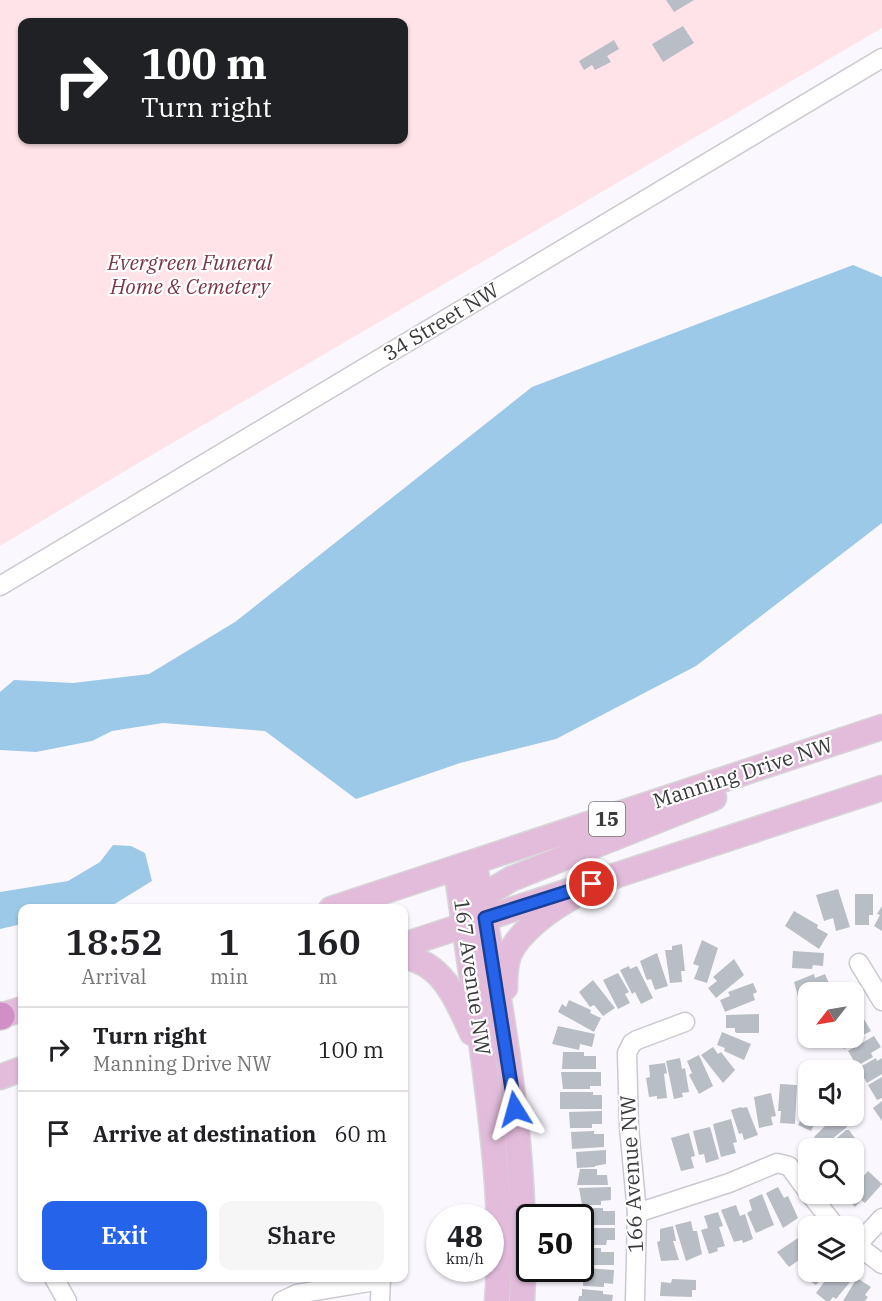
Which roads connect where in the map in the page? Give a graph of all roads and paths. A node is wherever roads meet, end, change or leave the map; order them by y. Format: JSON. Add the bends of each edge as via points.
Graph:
{"nodes":[{"id":1,"x":882,"y":58,"type":"edge"},
{"id":2,"x":0,"y":586,"type":"edge"},
{"id":3,"x":882,"y":727,"type":"edge"},
{"id":4,"x":796,"y":756,"type":"junction"},
{"id":5,"x":882,"y":788,"type":"edge"},
{"id":6,"x":465,"y":865,"type":"junction"},
{"id":7,"x":613,"y":877,"type":"junction"},
{"id":8,"x":346,"y":904,"type":"edge"},
{"id":9,"x":477,"y":914,"type":"junction"},
{"id":10,"x":408,"y":943,"type":"edge"},
{"id":11,"x":408,"y":958,"type":"edge"},
{"id":12,"x":859,"y":963,"type":"dead end"},
{"id":13,"x":882,"y":1001,"type":"edge"},
{"id":14,"x":685,"y":1022,"type":"dead end"},
{"id":15,"x":503,"y":1030,"type":"junction"},
{"id":16,"x":483,"y":1057,"type":"junction"},
{"id":17,"x":18,"y":1070,"type":"edge"},
{"id":18,"x":0,"y":1077,"type":"edge"},
{"id":19,"x":798,"y":1176,"type":"edge"},
{"id":20,"x":818,"y":1204,"type":"edge"},
{"id":21,"x":637,"y":1213,"type":"junction"},
{"id":22,"x":827,"y":1216,"type":"edge"},
{"id":23,"x":882,"y":1218,"type":"edge"},
{"id":24,"x":864,"y":1235,"type":"edge"},
{"id":25,"x":864,"y":1251,"type":"edge"},
{"id":26,"x":882,"y":1264,"type":"edge"},
{"id":27,"x":56,"y":1282,"type":"edge"},
{"id":28,"x":364,"y":1282,"type":"edge"},
{"id":29,"x":381,"y":1282,"type":"edge"},
{"id":30,"x":67,"y":1301,"type":"edge"},
{"id":31,"x":282,"y":1301,"type":"edge"},
{"id":32,"x":380,"y":1301,"type":"edge"},
{"id":33,"x":497,"y":1301,"type":"edge"},
{"id":34,"x":522,"y":1301,"type":"edge"},
{"id":35,"x":635,"y":1301,"type":"edge"}],
"edges":[{"from":1,"to":2,"type":"street","name":"34 Street NW"},
{"from":3,"to":4,"type":"main road","name":"Manning Drive NW","number":"15"},
{"from":4,"to":6,"type":"main road","name":"Manning Drive NW","number":"15"},
{"from":4,"to":9,"type":"main road","via":[[718,796],[511,879],[497,886]]},
{"from":5,"to":7,"type":"main road"},
{"from":6,"to":8,"type":"main road","name":"Manning Drive NW","number":"15"},
{"from":6,"to":9,"type":"main road","name":"167 Avenue NW"},
{"from":7,"to":9,"type":"main road"},
{"from":7,"to":15,"type":"main road","via":[[559,905],[515,946],[506,965]]},
{"from":9,"to":10,"type":"main road"},
{"from":9,"to":15,"type":"main road","name":"167 Avenue NW"},
{"from":9,"to":16,"type":"main road","name":"167 Avenue NW"},
{"from":11,"to":16,"type":"main road","via":[[418,959],[440,974]]},
{"from":12,"to":13,"type":"street"},
{"from":14,"to":21,"type":"street","name":"166 Avenue NW","via":[[646,1036],[629,1047],[628,1114]]},
{"from":15,"to":34,"type":"main road","name":"167 Avenue NW","via":[[522,1179]]},
{"from":16,"to":33,"type":"main road","name":"167 Avenue NW","via":[[498,1179]]},
{"from":17,"to":18,"type":"main road"},
{"from":19,"to":21,"type":"street","via":[[784,1163],[777,1162],[729,1183]]},
{"from":20,"to":22,"type":"street"},
{"from":21,"to":35,"type":"street","name":"166 Avenue NW"},
{"from":23,"to":24,"type":"street"},
{"from":25,"to":26,"type":"street"},
{"from":27,"to":30,"type":"street"},
{"from":28,"to":31,"type":"street","via":[[297,1294]]},
{"from":29,"to":32,"type":"street"}]}
